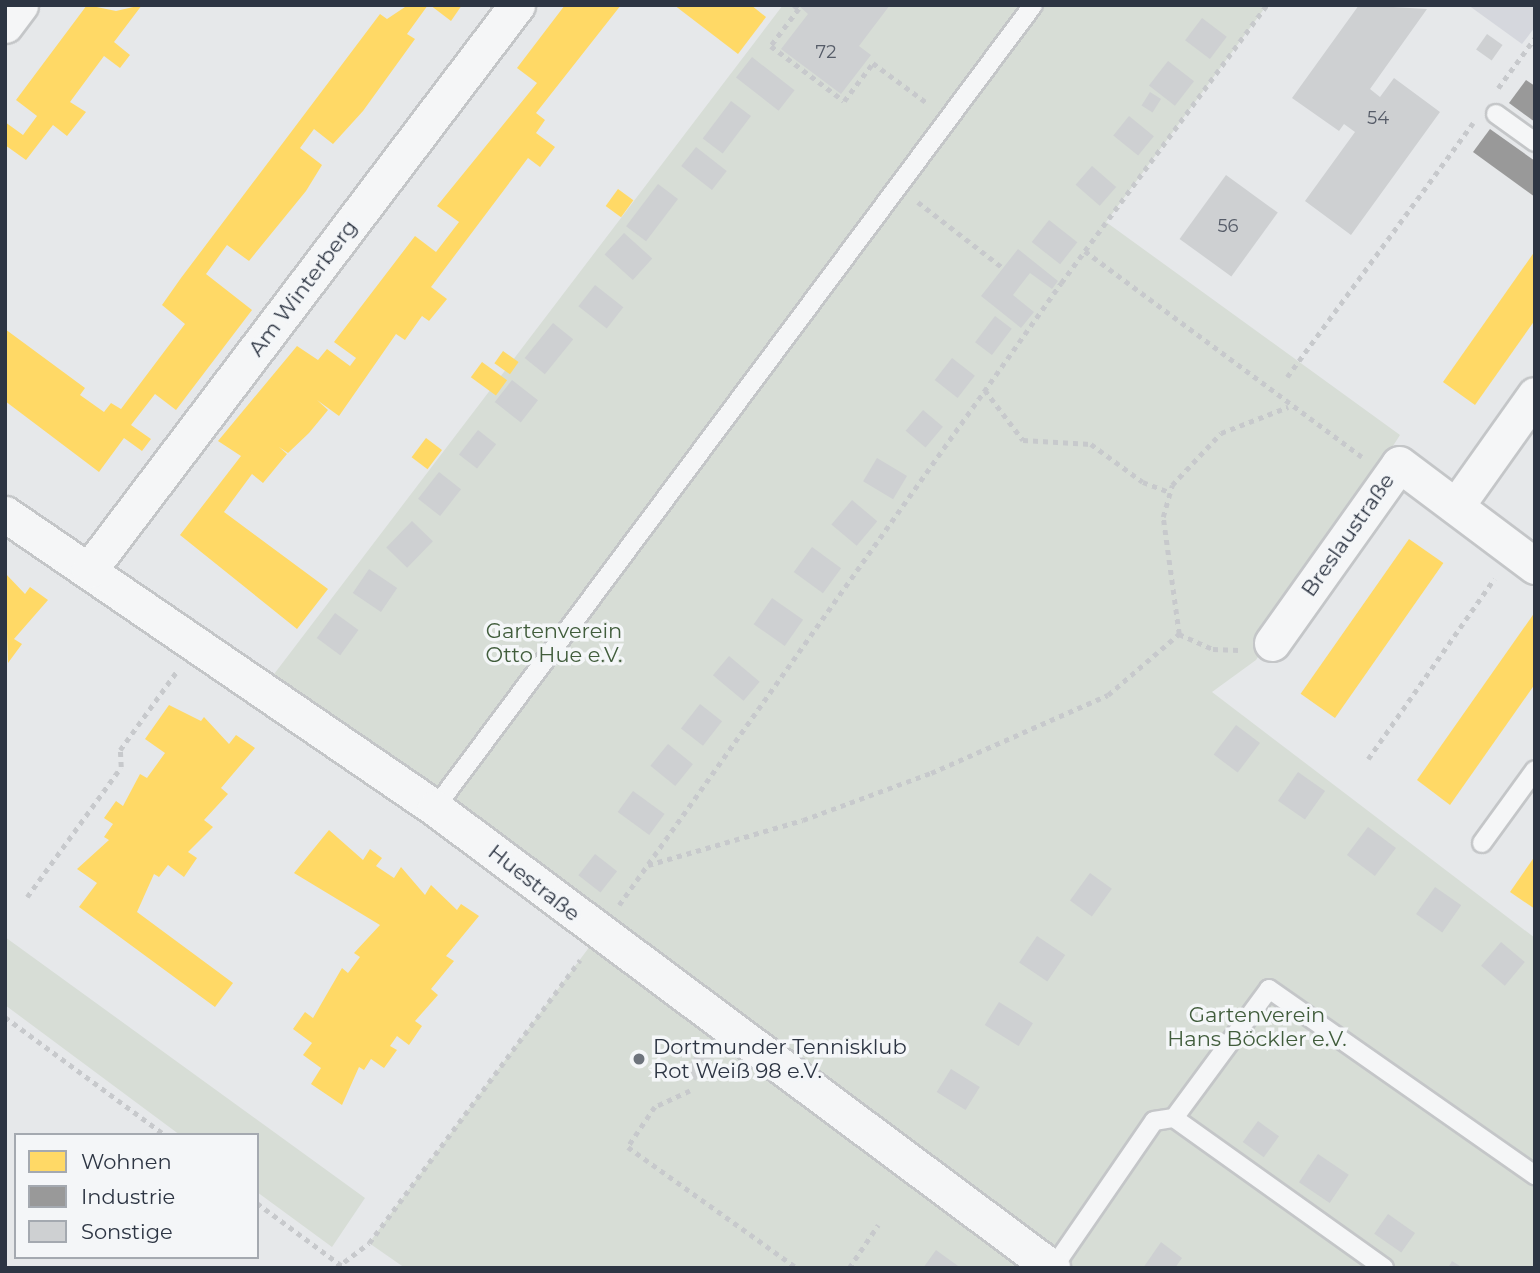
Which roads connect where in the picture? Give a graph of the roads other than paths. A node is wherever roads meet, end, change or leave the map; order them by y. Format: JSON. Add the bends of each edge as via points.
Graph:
{"nodes":[{"id":1,"x":20,"y":5,"type":"edge"},
{"id":2,"x":517,"y":5,"type":"edge"},
{"id":3,"x":1033,"y":5,"type":"edge"},
{"id":4,"x":5,"y":25,"type":"edge"},
{"id":5,"x":1496,"y":114,"type":"dead end"},
{"id":6,"x":1535,"y":142,"type":"edge"},
{"id":7,"x":1535,"y":394,"type":"edge"},
{"id":8,"x":1455,"y":506,"type":"junction"},
{"id":9,"x":5,"y":514,"type":"edge"},
{"id":10,"x":1524,"y":558,"type":"edge"},
{"id":11,"x":89,"y":570,"type":"junction"},
{"id":12,"x":1272,"y":643,"type":"road end"},
{"id":13,"x":1535,"y":770,"type":"edge"},
{"id":14,"x":435,"y":808,"type":"junction"},
{"id":15,"x":1482,"y":843,"type":"dead end"},
{"id":16,"x":1174,"y":1118,"type":"junction"},
{"id":17,"x":1535,"y":1175,"type":"edge"},
{"id":18,"x":1052,"y":1268,"type":"edge"},
{"id":19,"x":1384,"y":1268,"type":"edge"}],
"edges":[{"from":1,"to":4,"type":"street"},
{"from":2,"to":11,"type":"street","name":"Am Winterberg"},
{"from":3,"to":14,"type":"lane"},
{"from":5,"to":6,"type":"lane"},
{"from":7,"to":8,"type":"street"},
{"from":8,"to":10,"type":"street","name":"Breslaustraße"},
{"from":8,"to":12,"type":"street","name":"Breslaustraße","via":[[1399,464]]},
{"from":9,"to":11,"type":"street","name":"Huestraße"},
{"from":11,"to":14,"type":"street","name":"Huestraße"},
{"from":13,"to":15,"type":"lane"},
{"from":14,"to":18,"type":"street","name":"Huestraße"},
{"from":16,"to":17,"type":"lane","via":[[1269,989]]},
{"from":16,"to":18,"type":"lane","via":[[1154,1121]]},
{"from":16,"to":19,"type":"lane"}]}
